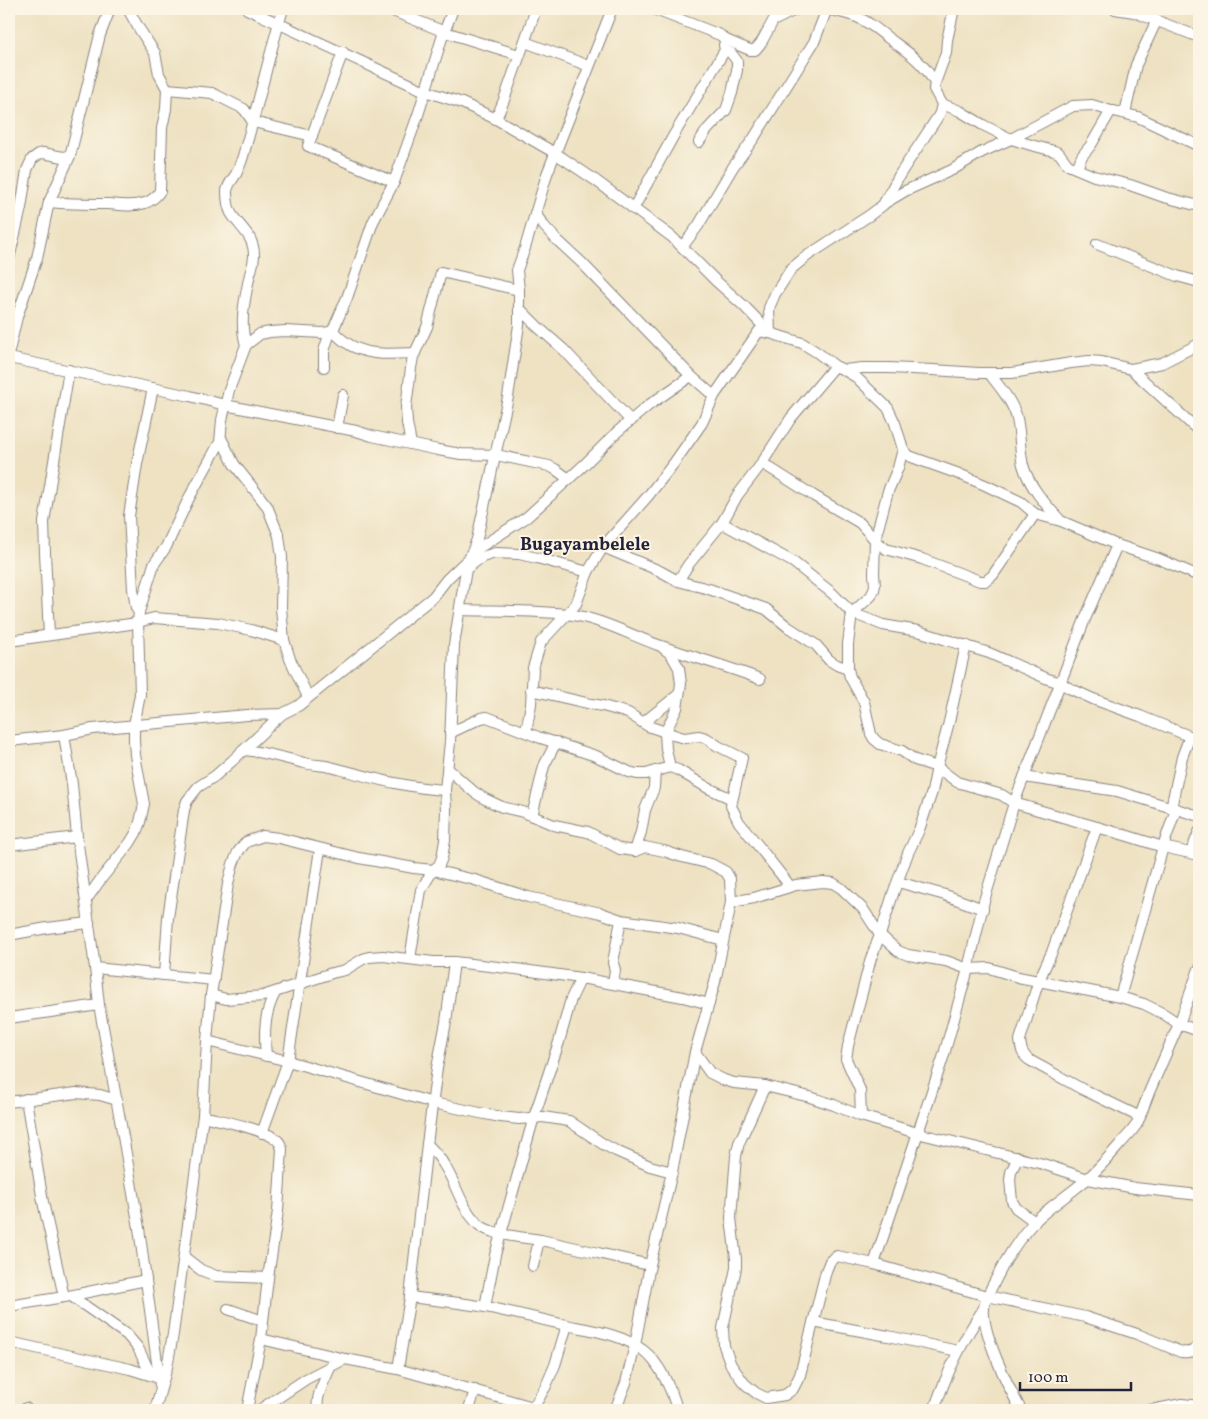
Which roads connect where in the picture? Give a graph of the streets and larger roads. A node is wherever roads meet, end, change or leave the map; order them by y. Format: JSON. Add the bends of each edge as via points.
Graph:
{"nodes":[{"id":1,"x":110,"y":9,"type":"edge"},
{"id":2,"x":128,"y":9,"type":"edge"},
{"id":3,"x":247,"y":9,"type":"edge"},
{"id":4,"x":283,"y":9,"type":"edge"},
{"id":5,"x":388,"y":9,"type":"edge"},
{"id":6,"x":453,"y":9,"type":"edge"},
{"id":7,"x":536,"y":9,"type":"edge"},
{"id":8,"x":612,"y":9,"type":"edge"},
{"id":9,"x":653,"y":9,"type":"edge"},
{"id":10,"x":797,"y":9,"type":"edge"},
{"id":11,"x":827,"y":9,"type":"edge"},
{"id":12,"x":954,"y":9,"type":"edge"},
{"id":13,"x":1115,"y":9,"type":"edge"},
{"id":14,"x":1155,"y":20,"type":"junction"},
{"id":15,"x":279,"y":24,"type":"junction"},
{"id":16,"x":444,"y":32,"type":"junction"},
{"id":17,"x":1199,"y":36,"type":"edge"},
{"id":18,"x":525,"y":42,"type":"junction"},
{"id":19,"x":725,"y":45,"type":"junction"},
{"id":20,"x":343,"y":52,"type":"junction"},
{"id":21,"x":519,"y":56,"type":"junction"},
{"id":22,"x":589,"y":66,"type":"junction"},
{"id":23,"x":934,"y":83,"type":"junction"},
{"id":24,"x":167,"y":89,"type":"junction"},
{"id":25,"x":425,"y":91,"type":"junction"},
{"id":26,"x":942,"y":104,"type":"junction"},
{"id":27,"x":1112,"y":111,"type":"junction"},
{"id":28,"x":1125,"y":113,"type":"junction"},
{"id":29,"x":496,"y":119,"type":"junction"},
{"id":30,"x":253,"y":122,"type":"junction"},
{"id":31,"x":312,"y":136,"type":"junction"},
{"id":32,"x":1012,"y":139,"type":"junction"},
{"id":33,"x":699,"y":142,"type":"dead end"},
{"id":34,"x":1199,"y":146,"type":"edge"},
{"id":35,"x":555,"y":153,"type":"junction"},
{"id":36,"x":70,"y":156,"type":"junction"},
{"id":37,"x":1077,"y":168,"type":"junction"},
{"id":38,"x":394,"y":182,"type":"junction"},
{"id":39,"x":49,"y":202,"type":"junction"},
{"id":40,"x":883,"y":204,"type":"junction"},
{"id":41,"x":1199,"y":206,"type":"edge"},
{"id":42,"x":633,"y":209,"type":"junction"},
{"id":43,"x":535,"y":213,"type":"junction"},
{"id":44,"x":1097,"y":244,"type":"dead end"},
{"id":45,"x":683,"y":246,"type":"junction"},
{"id":46,"x":9,"y":259,"type":"edge"},
{"id":47,"x":1199,"y":282,"type":"edge"},
{"id":48,"x":519,"y":290,"type":"junction"},
{"id":49,"x":519,"y":308,"type":"junction"},
{"id":50,"x":332,"y":331,"type":"junction"},
{"id":51,"x":770,"y":333,"type":"junction"},
{"id":52,"x":1199,"y":344,"type":"edge"},
{"id":53,"x":246,"y":346,"type":"junction"},
{"id":54,"x":9,"y":351,"type":"edge"},
{"id":55,"x":414,"y":353,"type":"junction"},
{"id":56,"x":9,"y":358,"type":"edge"},
{"id":57,"x":324,"y":367,"type":"dead end"},
{"id":58,"x":840,"y":368,"type":"junction"},
{"id":59,"x":1131,"y":369,"type":"junction"},
{"id":60,"x":69,"y":370,"type":"junction"},
{"id":61,"x":989,"y":373,"type":"junction"},
{"id":62,"x":691,"y":376,"type":"junction"},
{"id":63,"x":153,"y":388,"type":"junction"},
{"id":64,"x":343,"y":395,"type":"dead end"},
{"id":65,"x":714,"y":396,"type":"junction"},
{"id":66,"x":225,"y":405,"type":"junction"},
{"id":67,"x":632,"y":421,"type":"junction"},
{"id":68,"x":336,"y":428,"type":"junction"},
{"id":69,"x":1199,"y":431,"type":"edge"},
{"id":70,"x":221,"y":438,"type":"junction"},
{"id":71,"x":410,"y":444,"type":"junction"},
{"id":72,"x":903,"y":449,"type":"junction"},
{"id":73,"x":496,"y":455,"type":"junction"},
{"id":74,"x":762,"y":463,"type":"junction"},
{"id":75,"x":569,"y":479,"type":"junction"},
{"id":76,"x":1035,"y":514,"type":"junction"},
{"id":77,"x":1060,"y":521,"type":"junction"},
{"id":78,"x":722,"y":523,"type":"junction"},
{"id":79,"x":875,"y":540,"type":"junction"},
{"id":80,"x":1117,"y":545,"type":"junction"},
{"id":81,"x":603,"y":547,"type":"junction"},
{"id":82,"x":470,"y":556,"type":"junction"},
{"id":83,"x":466,"y":569,"type":"junction"},
{"id":84,"x":588,"y":572,"type":"junction"},
{"id":85,"x":1199,"y":576,"type":"edge"},
{"id":86,"x":678,"y":581,"type":"junction"},
{"id":87,"x":460,"y":610,"type":"junction"},
{"id":88,"x":852,"y":613,"type":"junction"},
{"id":89,"x":567,"y":614,"type":"junction"},
{"id":90,"x":139,"y":617,"type":"junction"},
{"id":91,"x":49,"y":635,"type":"junction"},
{"id":92,"x":284,"y":640,"type":"junction"},
{"id":93,"x":9,"y":641,"type":"edge"},
{"id":94,"x":966,"y":645,"type":"junction"},
{"id":95,"x":660,"y":646,"type":"junction"},
{"id":96,"x":848,"y":669,"type":"junction"},
{"id":97,"x":760,"y":679,"type":"dead end"},
{"id":98,"x":1061,"y":683,"type":"junction"},
{"id":99,"x":531,"y":690,"type":"junction"},
{"id":100,"x":678,"y":695,"type":"junction"},
{"id":101,"x":308,"y":698,"type":"junction"},
{"id":102,"x":282,"y":714,"type":"junction"},
{"id":103,"x":643,"y":723,"type":"junction"},
{"id":104,"x":134,"y":725,"type":"junction"},
{"id":105,"x":526,"y":732,"type":"junction"},
{"id":106,"x":450,"y":733,"type":"junction"},
{"id":107,"x":665,"y":733,"type":"junction"},
{"id":108,"x":64,"y":735,"type":"junction"},
{"id":109,"x":1194,"y":738,"type":"edge"},
{"id":110,"x":9,"y":741,"type":"edge"},
{"id":111,"x":556,"y":742,"type":"junction"},
{"id":112,"x":244,"y":750,"type":"junction"},
{"id":113,"x":937,"y":767,"type":"junction"},
{"id":114,"x":670,"y":768,"type":"junction"},
{"id":115,"x":448,"y":769,"type":"junction"},
{"id":116,"x":655,"y":771,"type":"junction"},
{"id":117,"x":1024,"y":777,"type":"junction"},
{"id":118,"x":445,"y":790,"type":"junction"},
{"id":119,"x":732,"y":799,"type":"junction"},
{"id":120,"x":1014,"y":803,"type":"junction"},
{"id":121,"x":1174,"y":808,"type":"junction"},
{"id":122,"x":532,"y":816,"type":"junction"},
{"id":123,"x":1199,"y":816,"type":"edge"},
{"id":124,"x":1097,"y":827,"type":"junction"},
{"id":125,"x":1199,"y":832,"type":"edge"},
{"id":126,"x":77,"y":837,"type":"junction"},
{"id":127,"x":9,"y":845,"type":"edge"},
{"id":128,"x":1163,"y":847,"type":"junction"},
{"id":129,"x":320,"y":849,"type":"junction"},
{"id":130,"x":635,"y":851,"type":"junction"},
{"id":131,"x":1195,"y":853,"type":"edge"},
{"id":132,"x":433,"y":870,"type":"junction"},
{"id":133,"x":898,"y":882,"type":"junction"},
{"id":134,"x":790,"y":886,"type":"junction"},
{"id":135,"x":86,"y":900,"type":"junction"},
{"id":136,"x":731,"y":902,"type":"junction"},
{"id":137,"x":983,"y":909,"type":"junction"},
{"id":138,"x":621,"y":920,"type":"junction"},
{"id":139,"x":89,"y":923,"type":"junction"},
{"id":140,"x":9,"y":935,"type":"edge"},
{"id":141,"x":880,"y":935,"type":"junction"},
{"id":142,"x":723,"y":940,"type":"junction"},
{"id":143,"x":410,"y":959,"type":"junction"},
{"id":144,"x":454,"y":962,"type":"junction"},
{"id":145,"x":95,"y":968,"type":"junction"},
{"id":146,"x":968,"y":969,"type":"junction"},
{"id":147,"x":1199,"y":969,"type":"edge"},
{"id":148,"x":164,"y":975,"type":"junction"},
{"id":149,"x":581,"y":978,"type":"junction"},
{"id":150,"x":214,"y":980,"type":"junction"},
{"id":151,"x":1039,"y":980,"type":"junction"},
{"id":152,"x":613,"y":983,"type":"junction"},
{"id":153,"x":300,"y":984,"type":"junction"},
{"id":154,"x":275,"y":993,"type":"junction"},
{"id":155,"x":212,"y":995,"type":"junction"},
{"id":156,"x":1120,"y":997,"type":"junction"},
{"id":157,"x":709,"y":1004,"type":"junction"},
{"id":158,"x":99,"y":1005,"type":"junction"},
{"id":159,"x":9,"y":1018,"type":"edge"},
{"id":160,"x":1179,"y":1024,"type":"junction"},
{"id":161,"x":1199,"y":1031,"type":"edge"},
{"id":162,"x":207,"y":1041,"type":"junction"},
{"id":163,"x":695,"y":1052,"type":"junction"},
{"id":164,"x":266,"y":1056,"type":"junction"},
{"id":165,"x":288,"y":1061,"type":"junction"},
{"id":166,"x":765,"y":1086,"type":"junction"},
{"id":167,"x":26,"y":1100,"type":"junction"},
{"id":168,"x":117,"y":1100,"type":"junction"},
{"id":169,"x":9,"y":1102,"type":"edge"},
{"id":170,"x":432,"y":1103,"type":"junction"},
{"id":171,"x":203,"y":1116,"type":"junction"},
{"id":172,"x":861,"y":1116,"type":"junction"},
{"id":173,"x":534,"y":1117,"type":"junction"},
{"id":174,"x":1140,"y":1117,"type":"junction"},
{"id":175,"x":262,"y":1133,"type":"junction"},
{"id":176,"x":917,"y":1133,"type":"junction"},
{"id":177,"x":427,"y":1144,"type":"junction"},
{"id":178,"x":1018,"y":1157,"type":"junction"},
{"id":179,"x":672,"y":1172,"type":"junction"},
{"id":180,"x":1088,"y":1178,"type":"junction"},
{"id":181,"x":1199,"y":1195,"type":"edge"},
{"id":182,"x":1035,"y":1222,"type":"junction"},
{"id":183,"x":501,"y":1233,"type":"junction"},
{"id":184,"x":539,"y":1240,"type":"junction"},
{"id":185,"x":184,"y":1258,"type":"junction"},
{"id":186,"x":874,"y":1264,"type":"junction"},
{"id":187,"x":650,"y":1265,"type":"junction"},
{"id":188,"x":533,"y":1266,"type":"dead end"},
{"id":189,"x":268,"y":1278,"type":"junction"},
{"id":190,"x":146,"y":1280,"type":"junction"},
{"id":191,"x":67,"y":1296,"type":"junction"},
{"id":192,"x":987,"y":1296,"type":"junction"},
{"id":193,"x":410,"y":1297,"type":"junction"},
{"id":194,"x":9,"y":1306,"type":"edge"},
{"id":195,"x":485,"y":1307,"type":"junction"},
{"id":196,"x":984,"y":1308,"type":"junction"},
{"id":197,"x":228,"y":1309,"type":"dead end"},
{"id":198,"x":263,"y":1320,"type":"junction"},
{"id":199,"x":813,"y":1322,"type":"junction"},
{"id":200,"x":567,"y":1325,"type":"junction"},
{"id":201,"x":262,"y":1339,"type":"junction"},
{"id":202,"x":9,"y":1342,"type":"edge"},
{"id":203,"x":635,"y":1345,"type":"junction"},
{"id":204,"x":1199,"y":1346,"type":"edge"},
{"id":205,"x":958,"y":1351,"type":"junction"},
{"id":206,"x":345,"y":1359,"type":"junction"},
{"id":207,"x":331,"y":1365,"type":"junction"},
{"id":208,"x":398,"y":1369,"type":"junction"},
{"id":209,"x":157,"y":1380,"type":"junction"},
{"id":210,"x":475,"y":1390,"type":"junction"},
{"id":211,"x":1199,"y":1406,"type":"edge"},
{"id":212,"x":247,"y":1408,"type":"edge"},
{"id":213,"x":532,"y":1408,"type":"edge"},
{"id":214,"x":155,"y":1410,"type":"edge"},
{"id":215,"x":263,"y":1410,"type":"edge"},
{"id":216,"x":318,"y":1410,"type":"edge"},
{"id":217,"x":470,"y":1410,"type":"edge"},
{"id":218,"x":615,"y":1410,"type":"edge"},
{"id":219,"x":677,"y":1410,"type":"edge"},
{"id":220,"x":934,"y":1410,"type":"edge"},
{"id":221,"x":1021,"y":1410,"type":"edge"},
{"id":222,"x":1151,"y":1410,"type":"edge"}],
"edges":[{"from":1,"to":36,"type":"street","via":[[100,35]]},
{"from":2,"to":24,"type":"street","via":[[155,53],[159,74]]},
{"from":3,"to":15,"type":"street"},
{"from":4,"to":15,"type":"street"},
{"from":5,"to":16,"type":"street"},
{"from":6,"to":16,"type":"street"},
{"from":7,"to":18,"type":"street"},
{"from":8,"to":22,"type":"street"},
{"from":9,"to":19,"type":"street","via":[[724,37]]},
{"from":10,"to":19,"type":"street","via":[[773,21],[755,50]]},
{"from":11,"to":23,"type":"street","via":[[867,22],[914,56]]},
{"from":11,"to":45,"type":"street","via":[[814,42]]},
{"from":12,"to":23,"type":"street","via":[[946,53]]},
{"from":13,"to":14,"type":"street"},
{"from":14,"to":17,"type":"street"},
{"from":14,"to":28,"type":"street","via":[[1136,65]]},
{"from":15,"to":20,"type":"street"},
{"from":15,"to":30,"type":"street"},
{"from":16,"to":21,"type":"street"},
{"from":16,"to":25,"type":"street"},
{"from":18,"to":21,"type":"street"},
{"from":18,"to":22,"type":"street"},
{"from":19,"to":33,"type":"street","via":[[737,61],[732,93],[726,110]]},
{"from":19,"to":42,"type":"street"},
{"from":20,"to":25,"type":"street"},
{"from":20,"to":31,"type":"street"},
{"from":21,"to":29,"type":"street"},
{"from":22,"to":35,"type":"street"},
{"from":23,"to":26,"type":"street"},
{"from":24,"to":30,"type":"street","via":[[212,93],[244,109]]},
{"from":24,"to":39,"type":"street","via":[[160,191],[157,196],[145,203],[128,206]]},
{"from":25,"to":29,"type":"street"},
{"from":25,"to":38,"type":"street"},
{"from":26,"to":32,"type":"street"},
{"from":26,"to":40,"type":"street","via":[[940,113]]},
{"from":27,"to":28,"type":"street"},
{"from":27,"to":32,"type":"street","via":[[1092,105],[1073,106]]},
{"from":27,"to":37,"type":"street"},
{"from":28,"to":34,"type":"street"},
{"from":29,"to":35,"type":"street"},
{"from":30,"to":31,"type":"street"},
{"from":30,"to":53,"type":"street","via":[[241,162],[228,190],[231,213],[246,230],[253,246],[242,317]]},
{"from":31,"to":38,"type":"street","via":[[308,146]]},
{"from":32,"to":37,"type":"street","via":[[1054,151]]},
{"from":32,"to":40,"type":"street"},
{"from":35,"to":42,"type":"street"},
{"from":35,"to":43,"type":"street"},
{"from":36,"to":39,"type":"street"},
{"from":36,"to":46,"type":"street","via":[[44,153],[32,159]]},
{"from":37,"to":41,"type":"street","via":[[1094,176]]},
{"from":38,"to":50,"type":"street","via":[[373,222]]},
{"from":39,"to":54,"type":"street","via":[[37,258]]},
{"from":40,"to":51,"type":"street","via":[[791,269],[769,308]]},
{"from":42,"to":45,"type":"street"},
{"from":43,"to":48,"type":"street","via":[[517,270]]},
{"from":43,"to":62,"type":"street","via":[[556,240]]},
{"from":44,"to":47,"type":"street","via":[[1159,270]]},
{"from":45,"to":51,"type":"street"},
{"from":48,"to":49,"type":"street"},
{"from":48,"to":55,"type":"street","via":[[441,272],[427,327]]},
{"from":49,"to":67,"type":"street"},
{"from":49,"to":73,"type":"street","via":[[518,337]]},
{"from":50,"to":53,"type":"street","via":[[270,332],[260,334]]},
{"from":50,"to":55,"type":"street","via":[[363,352]]},
{"from":50,"to":57,"type":"street","via":[[325,347]]},
{"from":51,"to":58,"type":"street","via":[[802,343]]},
{"from":51,"to":65,"type":"street","via":[[759,331]]},
{"from":52,"to":59,"type":"street","via":[[1162,363]]},
{"from":53,"to":66,"type":"street"},
{"from":55,"to":71,"type":"street","via":[[406,407]]},
{"from":56,"to":60,"type":"street"},
{"from":58,"to":61,"type":"street"},
{"from":58,"to":72,"type":"street","via":[[856,377],[888,408]]},
{"from":58,"to":74,"type":"street","via":[[791,418]]},
{"from":59,"to":61,"type":"street","via":[[1089,361],[1012,373]]},
{"from":59,"to":69,"type":"street"},
{"from":60,"to":63,"type":"street"},
{"from":60,"to":91,"type":"street","via":[[44,522]]},
{"from":61,"to":77,"type":"street","via":[[1016,415],[1023,466],[1029,480],[1042,502]]},
{"from":62,"to":65,"type":"street"},
{"from":62,"to":67,"type":"street"},
{"from":63,"to":66,"type":"street"},
{"from":63,"to":90,"type":"street","via":[[129,516]]},
{"from":64,"to":68,"type":"street"},
{"from":65,"to":81,"type":"street","via":[[702,423],[669,468]]},
{"from":66,"to":68,"type":"street"},
{"from":66,"to":70,"type":"street"},
{"from":67,"to":75,"type":"street"},
{"from":68,"to":71,"type":"street"},
{"from":70,"to":90,"type":"street","via":[[171,539],[154,564]]},
{"from":70,"to":92,"type":"street","via":[[234,464],[267,506],[279,536]]},
{"from":71,"to":73,"type":"street","via":[[461,454]]},
{"from":72,"to":76,"type":"street","via":[[912,458],[959,474],[1021,502]]},
{"from":72,"to":79,"type":"street"},
{"from":73,"to":75,"type":"street","via":[[556,469]]},
{"from":73,"to":82,"type":"street","via":[[477,539]]},
{"from":74,"to":78,"type":"street"},
{"from":74,"to":79,"type":"street","via":[[860,523]]},
{"from":75,"to":82,"type":"street","via":[[527,517]]},
{"from":76,"to":77,"type":"street"},
{"from":76,"to":79,"type":"street","via":[[1001,565],[986,581],[886,549]]},
{"from":77,"to":80,"type":"street"},
{"from":78,"to":86,"type":"street"},
{"from":78,"to":88,"type":"street","via":[[793,562]]},
{"from":79,"to":88,"type":"street","via":[[874,590]]},
{"from":80,"to":85,"type":"street","via":[[1159,558]]},
{"from":80,"to":98,"type":"street"},
{"from":81,"to":84,"type":"street"},
{"from":81,"to":86,"type":"street"},
{"from":82,"to":83,"type":"street"},
{"from":82,"to":101,"type":"street","via":[[432,597]]},
{"from":83,"to":84,"type":"street","via":[[494,553],[519,554]]},
{"from":83,"to":87,"type":"street"},
{"from":84,"to":89,"type":"street","via":[[576,604]]},
{"from":86,"to":96,"type":"street","via":[[766,609],[816,645],[829,660]]},
{"from":87,"to":89,"type":"street"},
{"from":87,"to":106,"type":"street","via":[[454,646]]},
{"from":88,"to":94,"type":"street","via":[[883,626],[918,631]]},
{"from":88,"to":96,"type":"street"},
{"from":89,"to":95,"type":"street","via":[[600,622]]},
{"from":89,"to":99,"type":"street","via":[[542,642],[535,658]]},
{"from":90,"to":91,"type":"street","via":[[130,624]]},
{"from":90,"to":92,"type":"street","via":[[198,620]]},
{"from":90,"to":104,"type":"street","via":[[140,695]]},
{"from":91,"to":93,"type":"street"},
{"from":92,"to":101,"type":"street"},
{"from":94,"to":98,"type":"street"},
{"from":94,"to":113,"type":"street"},
{"from":95,"to":97,"type":"street"},
{"from":95,"to":100,"type":"street","via":[[671,654],[679,668],[681,684]]},
{"from":96,"to":113,"type":"street","via":[[864,702],[874,739],[902,750],[915,760]]},
{"from":98,"to":109,"type":"street","via":[[1093,699]]},
{"from":98,"to":117,"type":"street"},
{"from":99,"to":103,"type":"street","via":[[612,708]]},
{"from":99,"to":105,"type":"street"},
{"from":100,"to":103,"type":"street"},
{"from":100,"to":107,"type":"street","via":[[677,708]]},
{"from":101,"to":102,"type":"street"},
{"from":102,"to":104,"type":"street"},
{"from":102,"to":112,"type":"street"},
{"from":103,"to":107,"type":"street"},
{"from":104,"to":108,"type":"street"},
{"from":104,"to":135,"type":"street","via":[[135,755],[144,804],[140,822],[130,844]]},
{"from":105,"to":106,"type":"street","via":[[487,717]]},
{"from":105,"to":111,"type":"street"},
{"from":106,"to":115,"type":"street"},
{"from":107,"to":114,"type":"street"},
{"from":107,"to":119,"type":"street","via":[[685,738],[706,738],[742,758]]},
{"from":108,"to":110,"type":"street"},
{"from":108,"to":126,"type":"street"},
{"from":109,"to":121,"type":"street","via":[[1182,757]]},
{"from":111,"to":116,"type":"street","via":[[629,772],[646,774]]},
{"from":111,"to":122,"type":"street","via":[[544,766]]},
{"from":112,"to":118,"type":"street","via":[[427,789]]},
{"from":112,"to":148,"type":"street","via":[[198,787],[185,806],[168,918]]},
{"from":113,"to":120,"type":"street","via":[[957,782],[1002,795]]},
{"from":113,"to":133,"type":"street","via":[[932,792]]},
{"from":114,"to":116,"type":"street"},
{"from":114,"to":119,"type":"street"},
{"from":115,"to":118,"type":"street"},
{"from":115,"to":122,"type":"street","via":[[485,799]]},
{"from":116,"to":130,"type":"street","via":[[654,788]]},
{"from":117,"to":120,"type":"street"},
{"from":117,"to":121,"type":"street","via":[[1116,791]]},
{"from":118,"to":132,"type":"street","via":[[445,840],[442,858]]},
{"from":119,"to":134,"type":"street","via":[[731,806],[739,822]]},
{"from":120,"to":124,"type":"street"},
{"from":120,"to":137,"type":"street"},
{"from":121,"to":123,"type":"street"},
{"from":121,"to":128,"type":"street"},
{"from":122,"to":130,"type":"street","via":[[554,825],[588,832],[620,849]]},
{"from":124,"to":128,"type":"street"},
{"from":124,"to":151,"type":"street"},
{"from":125,"to":131,"type":"street"},
{"from":126,"to":127,"type":"street"},
{"from":126,"to":135,"type":"street"},
{"from":128,"to":131,"type":"street"},
{"from":128,"to":156,"type":"street"},
{"from":129,"to":132,"type":"street"},
{"from":129,"to":150,"type":"street","via":[[263,836],[241,847],[228,884]]},
{"from":129,"to":153,"type":"street"},
{"from":130,"to":136,"type":"street","via":[[645,847],[720,868],[730,879]]},
{"from":132,"to":138,"type":"street"},
{"from":132,"to":143,"type":"street","via":[[421,890]]},
{"from":133,"to":137,"type":"street"},
{"from":133,"to":141,"type":"street"},
{"from":134,"to":136,"type":"street"},
{"from":134,"to":141,"type":"street","via":[[833,883],[863,909]]},
{"from":135,"to":139,"type":"street"},
{"from":136,"to":142,"type":"street"},
{"from":137,"to":146,"type":"street"},
{"from":138,"to":142,"type":"street","via":[[678,928]]},
{"from":138,"to":152,"type":"street","via":[[613,963]]},
{"from":139,"to":140,"type":"street"},
{"from":139,"to":145,"type":"street"},
{"from":141,"to":146,"type":"street","via":[[898,951]]},
{"from":141,"to":172,"type":"street","via":[[846,1055],[860,1090]]},
{"from":142,"to":157,"type":"street"},
{"from":143,"to":144,"type":"street"},
{"from":143,"to":153,"type":"street","via":[[369,957],[345,970]]},
{"from":144,"to":149,"type":"street"},
{"from":144,"to":170,"type":"street"},
{"from":145,"to":148,"type":"street"},
{"from":145,"to":158,"type":"street"},
{"from":146,"to":151,"type":"street","via":[[989,968]]},
{"from":146,"to":176,"type":"street"},
{"from":147,"to":160,"type":"street"},
{"from":148,"to":150,"type":"street"},
{"from":149,"to":152,"type":"street"},
{"from":149,"to":173,"type":"street","via":[[571,999]]},
{"from":150,"to":155,"type":"street"},
{"from":151,"to":156,"type":"street"},
{"from":151,"to":174,"type":"street","via":[[1020,1040],[1024,1056]]},
{"from":152,"to":157,"type":"street"},
{"from":153,"to":154,"type":"street"},
{"from":153,"to":165,"type":"street"},
{"from":154,"to":155,"type":"street","via":[[238,999]]},
{"from":154,"to":164,"type":"street","via":[[265,1022]]},
{"from":155,"to":162,"type":"street"},
{"from":156,"to":160,"type":"street","via":[[1144,1004]]},
{"from":157,"to":163,"type":"street"},
{"from":158,"to":159,"type":"street"},
{"from":158,"to":168,"type":"street"},
{"from":160,"to":161,"type":"street"},
{"from":160,"to":174,"type":"street"},
{"from":162,"to":164,"type":"street"},
{"from":162,"to":171,"type":"street"},
{"from":163,"to":166,"type":"street","via":[[715,1076],[734,1083]]},
{"from":163,"to":179,"type":"street"},
{"from":164,"to":165,"type":"street"},
{"from":165,"to":170,"type":"street"},
{"from":165,"to":175,"type":"street"},
{"from":166,"to":172,"type":"street","via":[[810,1097]]},
{"from":166,"to":199,"type":"street","via":[[736,1156],[731,1218],[736,1268],[723,1328],[724,1346],[731,1365],[756,1393],[766,1398],[785,1395],[793,1389],[800,1375]]},
{"from":167,"to":168,"type":"street","via":[[76,1093]]},
{"from":167,"to":169,"type":"street"},
{"from":167,"to":191,"type":"street","via":[[43,1202]]},
{"from":168,"to":190,"type":"street"},
{"from":170,"to":173,"type":"street","via":[[501,1118]]},
{"from":170,"to":177,"type":"street"},
{"from":171,"to":175,"type":"street"},
{"from":171,"to":185,"type":"street"},
{"from":172,"to":176,"type":"street"},
{"from":173,"to":179,"type":"street","via":[[569,1121],[616,1151]]},
{"from":173,"to":183,"type":"street"},
{"from":174,"to":180,"type":"street","via":[[1132,1132]]},
{"from":175,"to":189,"type":"street","via":[[277,1140],[282,1149],[278,1211]]},
{"from":176,"to":178,"type":"street"},
{"from":176,"to":186,"type":"street"},
{"from":177,"to":183,"type":"street","via":[[445,1166],[476,1222]]},
{"from":177,"to":193,"type":"street"},
{"from":178,"to":180,"type":"street"},
{"from":178,"to":182,"type":"street","via":[[1011,1172],[1012,1201],[1018,1210]]},
{"from":179,"to":187,"type":"street"},
{"from":180,"to":181,"type":"street","via":[[1136,1188]]},
{"from":180,"to":182,"type":"street"},
{"from":182,"to":192,"type":"street","via":[[1011,1251]]},
{"from":183,"to":184,"type":"street"},
{"from":183,"to":195,"type":"street"},
{"from":184,"to":187,"type":"street"},
{"from":184,"to":188,"type":"street"},
{"from":185,"to":189,"type":"street","via":[[216,1276]]},
{"from":185,"to":209,"type":"street","via":[[167,1367]]},
{"from":186,"to":192,"type":"street"},
{"from":186,"to":199,"type":"street","via":[[837,1256],[830,1262]]},
{"from":187,"to":203,"type":"street"},
{"from":189,"to":198,"type":"street"},
{"from":190,"to":191,"type":"street"},
{"from":190,"to":209,"type":"street"},
{"from":191,"to":194,"type":"street"},
{"from":191,"to":209,"type":"street","via":[[127,1335]]},
{"from":192,"to":196,"type":"street"},
{"from":192,"to":204,"type":"street","via":[[1085,1317],[1181,1352],[1194,1352]]},
{"from":193,"to":195,"type":"street"},
{"from":193,"to":208,"type":"street"},
{"from":195,"to":200,"type":"street"},
{"from":196,"to":205,"type":"street"},
{"from":196,"to":221,"type":"street","via":[[989,1337]]},
{"from":197,"to":198,"type":"street"},
{"from":198,"to":201,"type":"street"},
{"from":199,"to":205,"type":"street"},
{"from":200,"to":203,"type":"street"},
{"from":200,"to":213,"type":"street","via":[[555,1365]]},
{"from":201,"to":206,"type":"street"},
{"from":201,"to":212,"type":"street"},
{"from":202,"to":209,"type":"street","via":[[43,1348]]},
{"from":203,"to":218,"type":"street","via":[[626,1383]]},
{"from":203,"to":219,"type":"street","via":[[654,1361]]},
{"from":205,"to":220,"type":"street"},
{"from":206,"to":207,"type":"street"},
{"from":206,"to":208,"type":"street"},
{"from":207,"to":215,"type":"street"},
{"from":207,"to":216,"type":"street","via":[[318,1397]]},
{"from":208,"to":210,"type":"street"},
{"from":209,"to":214,"type":"street"},
{"from":210,"to":213,"type":"street"},
{"from":210,"to":217,"type":"street"},
{"from":211,"to":222,"type":"street","via":[[1182,1404]]},
{"from":212,"to":215,"type":"street"}]}
